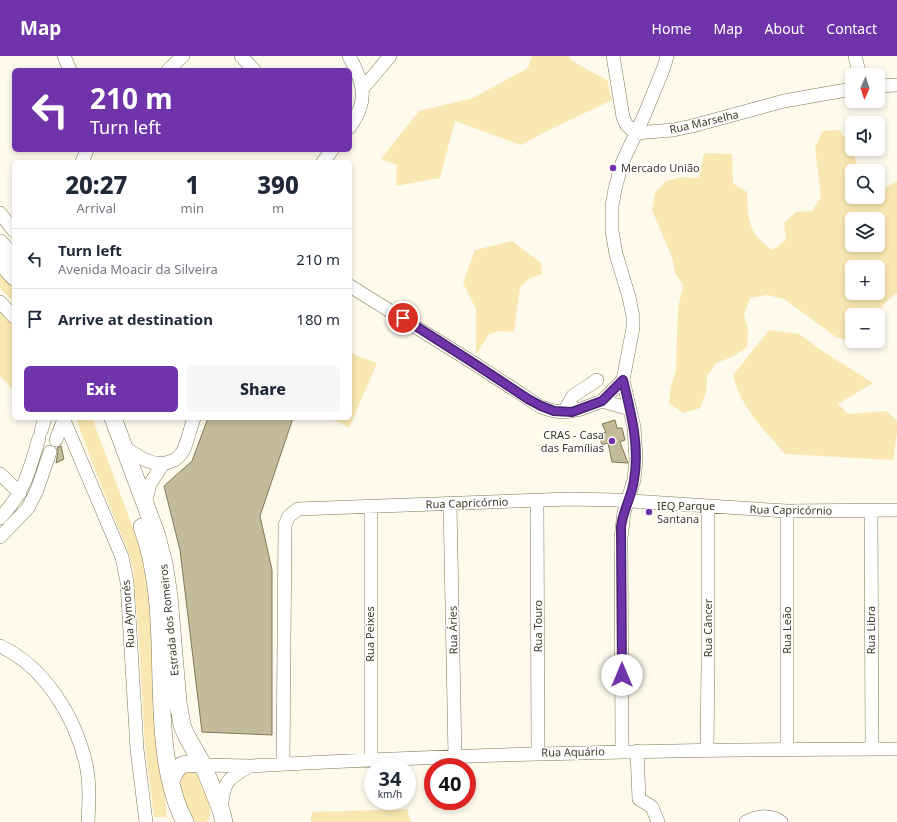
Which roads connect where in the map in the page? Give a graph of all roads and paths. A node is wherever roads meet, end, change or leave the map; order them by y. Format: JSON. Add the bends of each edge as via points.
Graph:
{"nodes":[{"id":1,"x":64,"y":56,"type":"edge"},
{"id":2,"x":183,"y":56,"type":"edge"},
{"id":3,"x":242,"y":56,"type":"edge"},
{"id":4,"x":349,"y":56,"type":"edge"},
{"id":5,"x":390,"y":56,"type":"edge"},
{"id":6,"x":613,"y":56,"type":"edge"},
{"id":7,"x":667,"y":56,"type":"edge"},
{"id":8,"x":855,"y":56,"type":"edge"},
{"id":9,"x":69,"y":68,"type":"edge"},
{"id":10,"x":170,"y":68,"type":"edge"},
{"id":11,"x":252,"y":68,"type":"edge"},
{"id":12,"x":858,"y":68,"type":"edge"},
{"id":13,"x":897,"y":85,"type":"edge"},
{"id":14,"x":885,"y":86,"type":"edge"},
{"id":15,"x":363,"y":88,"type":"junction"},
{"id":16,"x":845,"y":90,"type":"edge"},
{"id":17,"x":352,"y":124,"type":"edge"},
{"id":18,"x":635,"y":133,"type":"junction"},
{"id":19,"x":0,"y":213,"type":"edge"},
{"id":20,"x":12,"y":228,"type":"edge"},
{"id":21,"x":0,"y":243,"type":"edge"},
{"id":22,"x":12,"y":258,"type":"edge"},
{"id":23,"x":0,"y":260,"type":"edge"},
{"id":24,"x":12,"y":275,"type":"edge"},
{"id":25,"x":352,"y":287,"type":"edge"},
{"id":26,"x":0,"y":302,"type":"edge"},
{"id":27,"x":12,"y":315,"type":"edge"},
{"id":28,"x":597,"y":380,"type":"dead end"},
{"id":29,"x":623,"y":380,"type":"junction"},
{"id":30,"x":602,"y":401,"type":"junction"},
{"id":31,"x":630,"y":409,"type":"junction"},
{"id":32,"x":564,"y":412,"type":"junction"},
{"id":33,"x":44,"y":420,"type":"edge"},
{"id":34,"x":64,"y":420,"type":"edge"},
{"id":35,"x":64,"y":420,"type":"edge"},
{"id":36,"x":102,"y":420,"type":"edge"},
{"id":37,"x":114,"y":420,"type":"edge"},
{"id":38,"x":193,"y":420,"type":"edge"},
{"id":39,"x":56,"y":440,"type":"dead end"},
{"id":40,"x":124,"y":446,"type":"junction"},
{"id":41,"x":50,"y":452,"type":"dead end"},
{"id":42,"x":163,"y":464,"type":"junction"},
{"id":43,"x":0,"y":474,"type":"edge"},
{"id":44,"x":20,"y":493,"type":"junction"},
{"id":45,"x":537,"y":500,"type":"junction"},
{"id":46,"x":627,"y":501,"type":"junction"},
{"id":47,"x":145,"y":503,"type":"junction"},
{"id":48,"x":450,"y":504,"type":"junction"},
{"id":49,"x":371,"y":507,"type":"junction"},
{"id":50,"x":708,"y":507,"type":"junction"},
{"id":51,"x":871,"y":510,"type":"junction"},
{"id":52,"x":897,"y":510,"type":"edge"},
{"id":53,"x":787,"y":511,"type":"junction"},
{"id":54,"x":0,"y":518,"type":"edge"},
{"id":55,"x":0,"y":537,"type":"edge"},
{"id":56,"x":0,"y":646,"type":"edge"},
{"id":57,"x":707,"y":749,"type":"junction"},
{"id":58,"x":787,"y":749,"type":"junction"},
{"id":59,"x":872,"y":749,"type":"junction"},
{"id":60,"x":897,"y":749,"type":"edge"},
{"id":61,"x":622,"y":751,"type":"junction"},
{"id":62,"x":637,"y":751,"type":"junction"},
{"id":63,"x":538,"y":753,"type":"junction"},
{"id":64,"x":456,"y":756,"type":"junction"},
{"id":65,"x":371,"y":758,"type":"edge"},
{"id":66,"x":416,"y":758,"type":"edge"},
{"id":67,"x":364,"y":761,"type":"edge"},
{"id":68,"x":283,"y":764,"type":"junction"},
{"id":69,"x":203,"y":765,"type":"junction"},
{"id":70,"x":250,"y":766,"type":"junction"},
{"id":71,"x":171,"y":781,"type":"junction"},
{"id":72,"x":220,"y":818,"type":"edge"},
{"id":73,"x":182,"y":820,"type":"edge"},
{"id":74,"x":88,"y":822,"type":"edge"},
{"id":75,"x":146,"y":822,"type":"edge"},
{"id":76,"x":658,"y":822,"type":"edge"},
{"id":77,"x":746,"y":822,"type":"edge"},
{"id":78,"x":781,"y":822,"type":"edge"}],
"edges":[{"from":1,"to":9,"type":"street"},
{"from":2,"to":10,"type":"street"},
{"from":3,"to":11,"type":"street"},
{"from":4,"to":15,"type":"street"},
{"from":5,"to":15,"type":"street"},
{"from":6,"to":18,"type":"street","via":[[623,117]]},
{"from":7,"to":18,"type":"street"},
{"from":8,"to":12,"type":"street"},
{"from":13,"to":14,"type":"street"},
{"from":15,"to":17,"type":"street","via":[[362,103]]},
{"from":16,"to":18,"type":"street","name":"Rua Marselha","via":[[784,101],[673,130]]},
{"from":18,"to":29,"type":"street","via":[[615,189],[612,218],[616,254],[630,297],[633,317]]},
{"from":19,"to":20,"type":"street"},
{"from":21,"to":22,"type":"main road"},
{"from":23,"to":24,"type":"main road"},
{"from":25,"to":32,"type":"street","via":[[528,399],[554,411]]},
{"from":26,"to":27,"type":"street"},
{"from":28,"to":32,"type":"street","via":[[573,396]]},
{"from":29,"to":30,"type":"street"},
{"from":29,"to":31,"type":"street"},
{"from":30,"to":31,"type":"street"},
{"from":30,"to":32,"type":"street","via":[[572,412]]},
{"from":31,"to":46,"type":"street","via":[[636,460],[634,480]]},
{"from":33,"to":44,"type":"street"},
{"from":34,"to":39,"type":"street"},
{"from":35,"to":75,"type":"street","name":"Rua Aymorés","via":[[125,568],[137,749]]},
{"from":36,"to":71,"type":"main road","name":"Estrada dos Romeiros","via":[[145,536],[152,565],[162,723]]},
{"from":37,"to":40,"type":"main road","name":"Estrada dos Romeiros"},
{"from":38,"to":42,"type":"street","via":[[182,452],[177,458]]},
{"from":40,"to":42,"type":"street","via":[[142,459]]},
{"from":40,"to":47,"type":"main road","name":"Estrada dos Romeiros"},
{"from":41,"to":55,"type":"street","via":[[28,508]]},
{"from":42,"to":47,"type":"street","via":[[150,484]]},
{"from":43,"to":44,"type":"street"},
{"from":44,"to":54,"type":"street"},
{"from":45,"to":46,"type":"street","name":"Rua Capricórnio"},
{"from":45,"to":48,"type":"street","name":"Rua Capricórnio"},
{"from":45,"to":63,"type":"street","name":"Rua Touro"},
{"from":46,"to":50,"type":"street","name":"Rua Capricórnio"},
{"from":46,"to":61,"type":"street","via":[[621,538]]},
{"from":47,"to":69,"type":"main road","name":"Estrada dos Romeiros","via":[[165,568],[179,713],[186,735]]},
{"from":48,"to":49,"type":"street","name":"Rua Capricórnio"},
{"from":48,"to":64,"type":"street","name":"Rua Áries"},
{"from":49,"to":65,"type":"street","name":"Rua Peixes"},
{"from":49,"to":68,"type":"street","name":"Rua Capricórnio","via":[[298,509],[286,521]]},
{"from":50,"to":53,"type":"street","name":"Rua Capricórnio"},
{"from":50,"to":57,"type":"street","name":"Rua Câncer"},
{"from":51,"to":52,"type":"street","name":"Rua Capricórnio"},
{"from":51,"to":53,"type":"street","name":"Rua Capricórnio"},
{"from":51,"to":59,"type":"street","name":"Rua Libra"},
{"from":53,"to":58,"type":"street","name":"Rua Leão"},
{"from":56,"to":74,"type":"street","via":[[23,659],[66,711],[86,764],[89,785]]},
{"from":57,"to":58,"type":"street","name":"Rua Aquário"},
{"from":57,"to":62,"type":"street","name":"Rua Aquário"},
{"from":58,"to":59,"type":"street","name":"Rua Aquário"},
{"from":59,"to":60,"type":"street","name":"Rua Aquário"},
{"from":61,"to":62,"type":"street","name":"Rua Aquário"},
{"from":61,"to":63,"type":"street","name":"Rua Aquário"},
{"from":62,"to":76,"type":"street","via":[[639,799],[652,807]]},
{"from":63,"to":64,"type":"street","name":"Rua Aquário"},
{"from":64,"to":66,"type":"street","name":"Rua Aquário"},
{"from":67,"to":68,"type":"street","name":"Rua Aquário"},
{"from":68,"to":70,"type":"street","name":"Rua Aquário"},
{"from":69,"to":70,"type":"street","name":"Rua Aquário"},
{"from":69,"to":71,"type":"main road","via":[[180,765],[174,771]]},
{"from":69,"to":72,"type":"main road","name":"Estrada dos Romeiros"},
{"from":70,"to":72,"type":"street","via":[[229,779],[225,785]]},
{"from":71,"to":73,"type":"main road","name":"Estrada dos Romeiros"},
{"from":77,"to":78,"type":"street","via":[[769,816]]}]}
